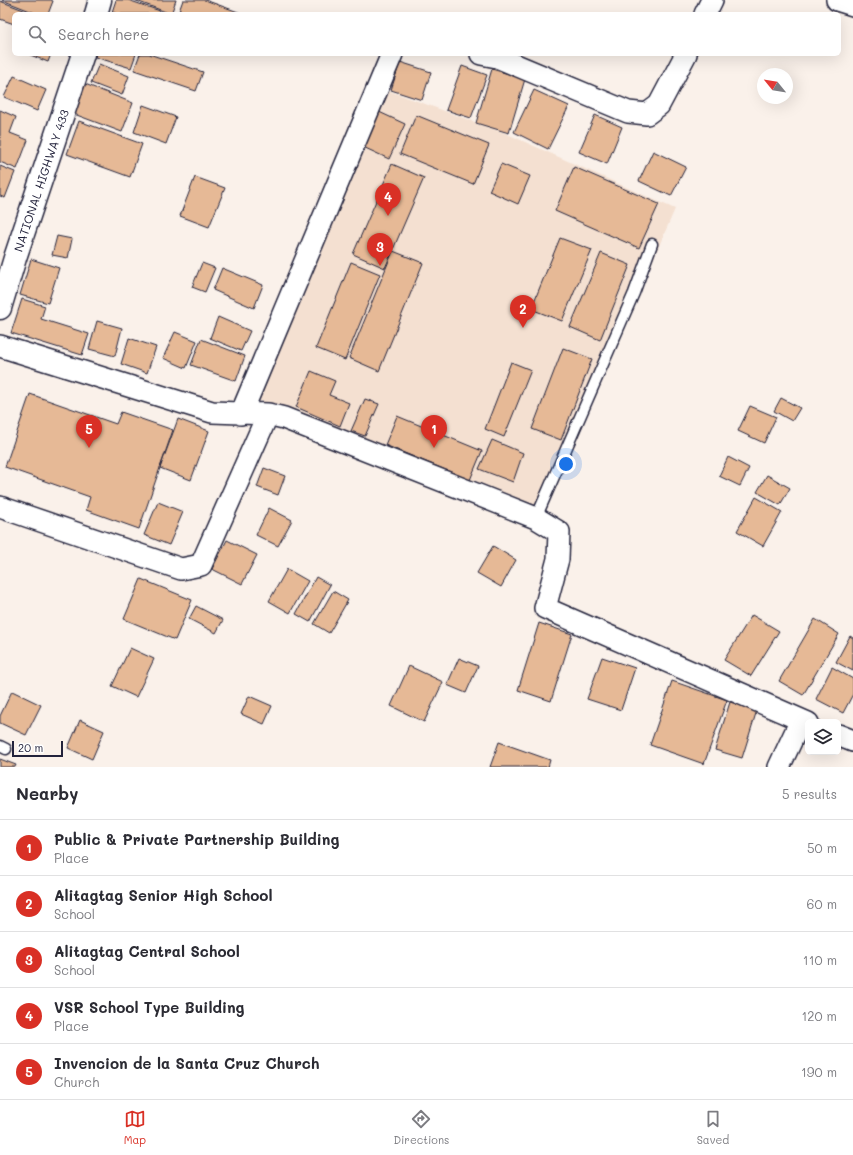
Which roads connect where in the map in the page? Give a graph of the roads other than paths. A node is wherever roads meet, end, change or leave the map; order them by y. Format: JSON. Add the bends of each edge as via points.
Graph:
{"nodes":[{"id":1,"x":100,"y":0,"type":"edge"},
{"id":2,"x":712,"y":0,"type":"edge"},
{"id":3,"x":837,"y":0,"type":"edge"},
{"id":4,"x":853,"y":5,"type":"edge"},
{"id":5,"x":97,"y":12,"type":"edge"},
{"id":6,"x":706,"y":12,"type":"edge"},
{"id":7,"x":83,"y":56,"type":"edge"},
{"id":8,"x":391,"y":56,"type":"edge"},
{"id":9,"x":492,"y":56,"type":"edge"},
{"id":10,"x":685,"y":56,"type":"edge"},
{"id":11,"x":652,"y":244,"type":"dead end"},
{"id":12,"x":2,"y":294,"type":"edge"},
{"id":13,"x":0,"y":346,"type":"edge"},
{"id":14,"x":241,"y":414,"type":"junction"},
{"id":15,"x":268,"y":414,"type":"junction"},
{"id":16,"x":0,"y":507,"type":"edge"},
{"id":17,"x":536,"y":518,"type":"junction"},
{"id":18,"x":804,"y":721,"type":"edge"},
{"id":19,"x":841,"y":736,"type":"edge"},
{"id":20,"x":853,"y":741,"type":"edge"},
{"id":21,"x":779,"y":767,"type":"edge"}],
"edges":[{"from":1,"to":5,"type":"main road"},
{"from":2,"to":6,"type":"street"},
{"from":3,"to":4,"type":"street"},
{"from":7,"to":12,"type":"main road","name":"NATIONAL HIGHWAY 433"},
{"from":8,"to":14,"type":"street"},
{"from":9,"to":10,"type":"street","via":[[628,112],[647,114],[659,105]]},
{"from":11,"to":17,"type":"lane","via":[[634,293]]},
{"from":13,"to":14,"type":"street","via":[[212,412]]},
{"from":14,"to":15,"type":"street"},
{"from":15,"to":16,"type":"street","via":[[201,565],[181,569]]},
{"from":15,"to":17,"type":"street","via":[[284,418]]},
{"from":17,"to":18,"type":"street","via":[[559,532],[558,559],[544,608]]},
{"from":18,"to":21,"type":"street"},
{"from":19,"to":20,"type":"street"}]}
